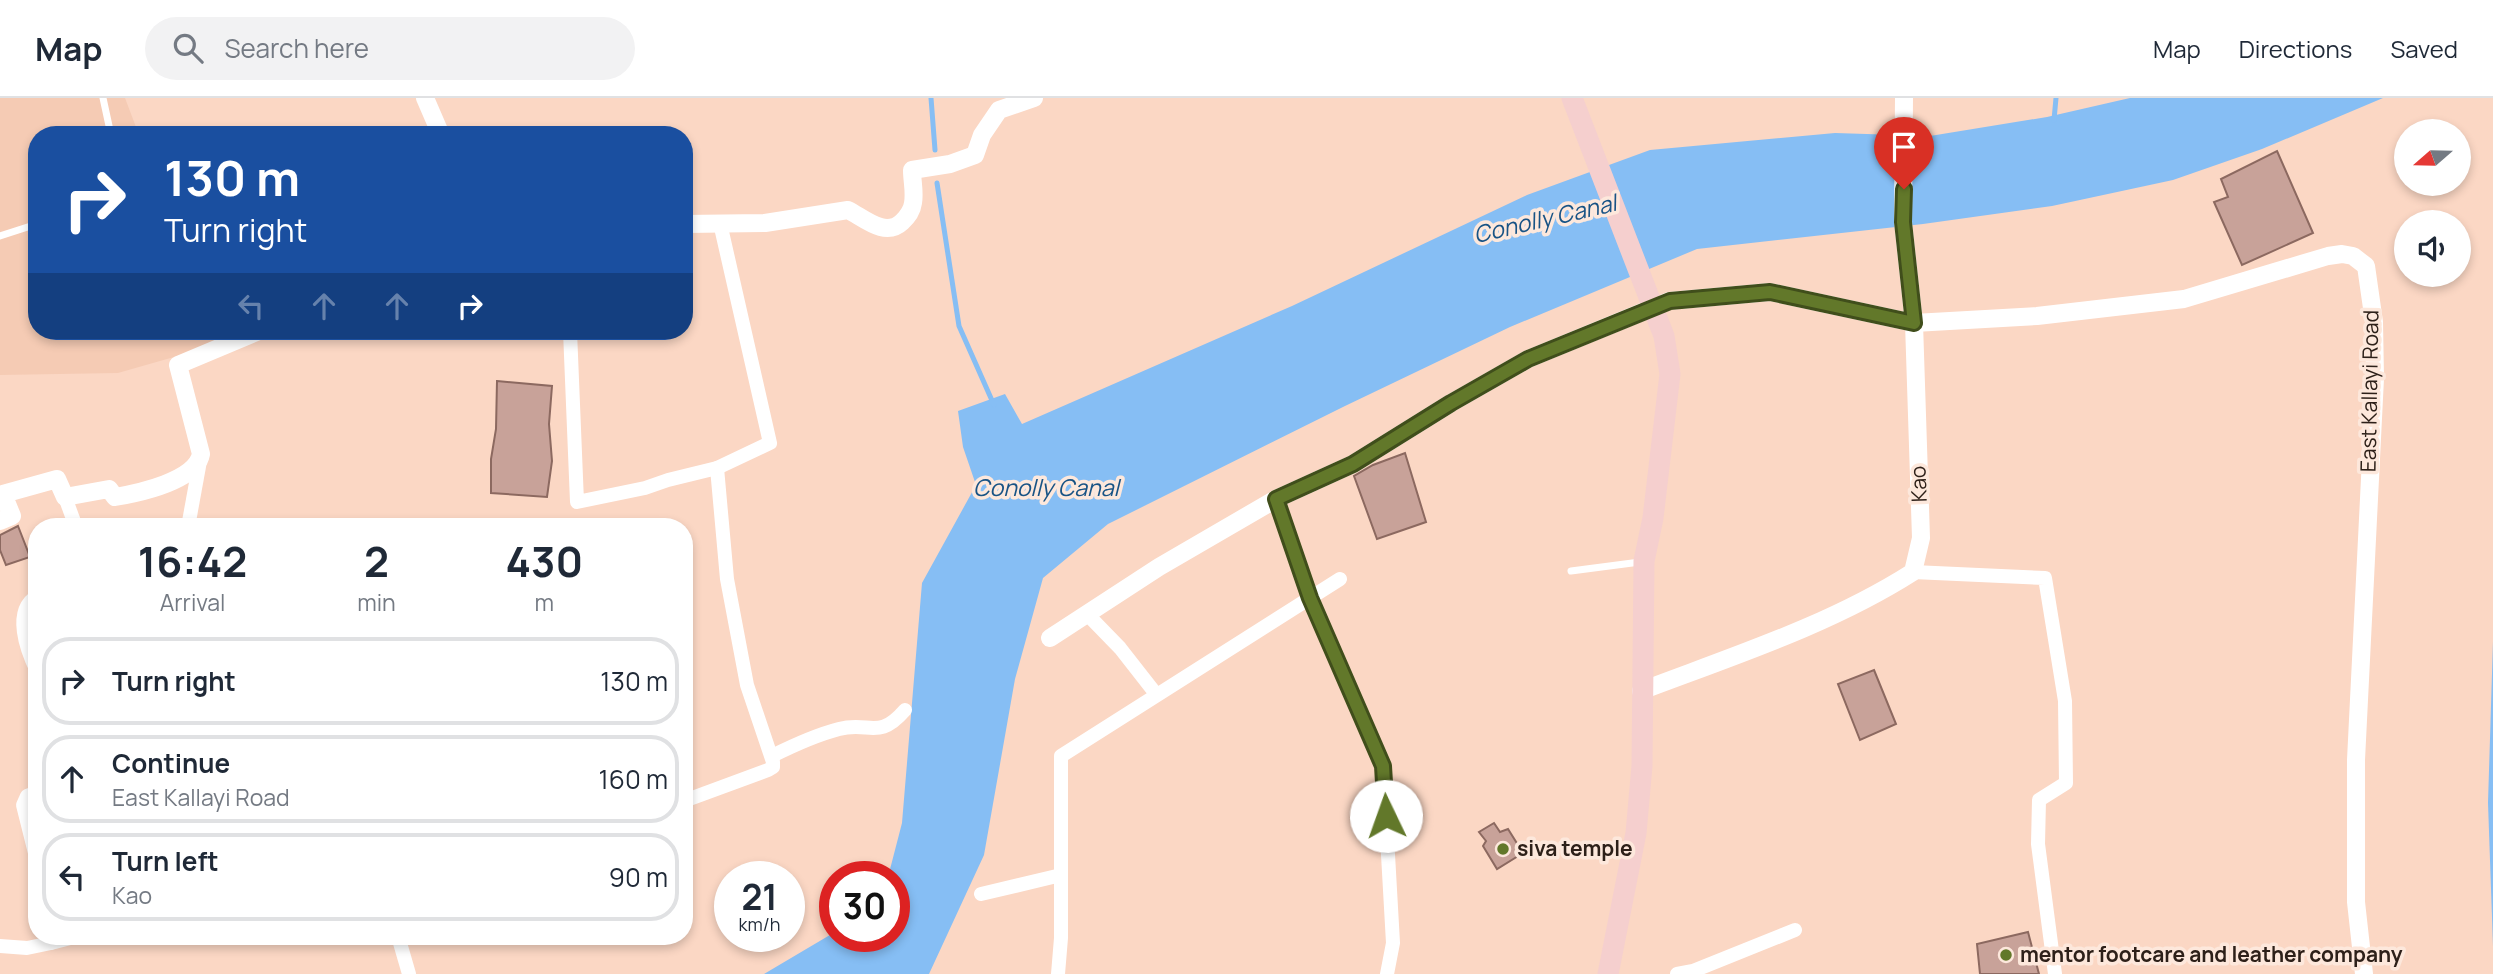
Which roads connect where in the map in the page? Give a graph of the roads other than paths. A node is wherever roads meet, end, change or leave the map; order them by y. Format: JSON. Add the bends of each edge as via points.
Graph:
{"nodes":[{"id":1,"x":103,"y":98,"type":"edge"},
{"id":2,"x":425,"y":98,"type":"edge"},
{"id":3,"x":1028,"y":99,"type":"edge"},
{"id":4,"x":1574,"y":106,"type":"edge"},
{"id":5,"x":1905,"y":106,"type":"edge"},
{"id":6,"x":109,"y":126,"type":"edge"},
{"id":7,"x":437,"y":126,"type":"edge"},
{"id":8,"x":720,"y":223,"type":"junction"},
{"id":9,"x":693,"y":224,"type":"edge"},
{"id":10,"x":28,"y":227,"type":"edge"},
{"id":11,"x":0,"y":236,"type":"edge"},
{"id":12,"x":1914,"y":323,"type":"junction"},
{"id":13,"x":236,"y":340,"type":"edge"},
{"id":14,"x":570,"y":340,"type":"edge"},
{"id":15,"x":200,"y":461,"type":"junction"},
{"id":16,"x":717,"y":468,"type":"junction"},
{"id":17,"x":65,"y":497,"type":"junction"},
{"id":18,"x":1276,"y":499,"type":"junction"},
{"id":19,"x":73,"y":518,"type":"edge"},
{"id":20,"x":190,"y":518,"type":"edge"},
{"id":21,"x":0,"y":521,"type":"edge"},
{"id":22,"x":1644,"y":561,"type":"junction"},
{"id":23,"x":1571,"y":572,"type":"dead end"},
{"id":24,"x":1913,"y":572,"type":"junction"},
{"id":25,"x":1340,"y":579,"type":"dead end"},
{"id":26,"x":1310,"y":598,"type":"junction"},
{"id":27,"x":28,"y":608,"type":"edge"},
{"id":28,"x":1087,"y":614,"type":"junction"},
{"id":29,"x":1050,"y":638,"type":"dead end"},
{"id":30,"x":28,"y":649,"type":"edge"},
{"id":31,"x":1641,"y":691,"type":"junction"},
{"id":32,"x":1156,"y":694,"type":"junction"},
{"id":33,"x":905,"y":710,"type":"dead end"},
{"id":34,"x":772,"y":756,"type":"junction"},
{"id":35,"x":28,"y":796,"type":"edge"},
{"id":36,"x":693,"y":798,"type":"edge"},
{"id":37,"x":28,"y":825,"type":"edge"},
{"id":38,"x":1061,"y":875,"type":"junction"},
{"id":39,"x":981,"y":894,"type":"dead end"},
{"id":40,"x":1795,"y":930,"type":"dead end"},
{"id":41,"x":36,"y":945,"type":"edge"},
{"id":42,"x":401,"y":945,"type":"edge"},
{"id":43,"x":0,"y":946,"type":"edge"},
{"id":44,"x":409,"y":974,"type":"edge"},
{"id":45,"x":1058,"y":974,"type":"edge"},
{"id":46,"x":1387,"y":974,"type":"edge"},
{"id":47,"x":1608,"y":974,"type":"edge"},
{"id":48,"x":1677,"y":974,"type":"edge"},
{"id":49,"x":2055,"y":974,"type":"edge"},
{"id":50,"x":2364,"y":974,"type":"edge"}],
"edges":[{"from":1,"to":6,"type":"lane"},
{"from":2,"to":7,"type":"street"},
{"from":3,"to":8,"type":"street","via":[[999,110],[975,155],[912,170],[911,211],[899,225],[882,228],[848,210],[765,223]]},
{"from":4,"to":22,"type":"main road","via":[[1666,345],[1670,374]]},
{"from":5,"to":12,"type":"street","name":"Kao","via":[[1903,222]]},
{"from":8,"to":9,"type":"street"},
{"from":8,"to":16,"type":"street","via":[[771,443]]},
{"from":10,"to":11,"type":"lane"},
{"from":12,"to":18,"type":"street","name":"East Kallayi Road","via":[[1770,292],[1670,301],[1528,359],[1353,464]]},
{"from":12,"to":24,"type":"street","name":"Kao","via":[[1921,538]]},
{"from":12,"to":50,"type":"street","name":"East Kallayi Road","via":[[2037,316],[2184,299],[2335,255],[2353,256],[2366,266],[2375,378],[2356,760],[2356,902]]},
{"from":13,"to":15,"type":"street","via":[[178,365]]},
{"from":14,"to":16,"type":"street","via":[[576,502]]},
{"from":15,"to":17,"type":"street","via":[[180,478],[132,494],[115,497],[109,489]]},
{"from":15,"to":20,"type":"street"},
{"from":16,"to":34,"type":"street","via":[[727,579],[747,685]]},
{"from":17,"to":19,"type":"street"},
{"from":17,"to":21,"type":"street","via":[[57,480],[3,494],[12,516]]},
{"from":18,"to":26,"type":"street"},
{"from":18,"to":28,"type":"street","name":"East Kallayi Road"},
{"from":22,"to":23,"type":"lane"},
{"from":22,"to":31,"type":"main road"},
{"from":24,"to":31,"type":"street","via":[[1772,641]]},
{"from":24,"to":49,"type":"street","via":[[2045,578],[2065,701],[2066,783],[2039,800],[2038,844]]},
{"from":25,"to":26,"type":"street"},
{"from":26,"to":32,"type":"street"},
{"from":26,"to":46,"type":"street","via":[[1383,766],[1393,943]]},
{"from":27,"to":30,"type":"street","via":[[23,626]]},
{"from":28,"to":29,"type":"street","name":"East Kallayi Road"},
{"from":28,"to":32,"type":"street","via":[[1121,648]]},
{"from":31,"to":47,"type":"main road","via":[[1642,766],[1636,833]]},
{"from":32,"to":38,"type":"street","via":[[1061,756]]},
{"from":33,"to":34,"type":"street","via":[[892,724],[818,734]]},
{"from":34,"to":36,"type":"street","via":[[773,767],[768,770]]},
{"from":35,"to":37,"type":"street","via":[[23,805]]},
{"from":38,"to":39,"type":"street"},
{"from":38,"to":45,"type":"street"},
{"from":40,"to":48,"type":"street"},
{"from":41,"to":43,"type":"street"},
{"from":42,"to":44,"type":"street"}]}
